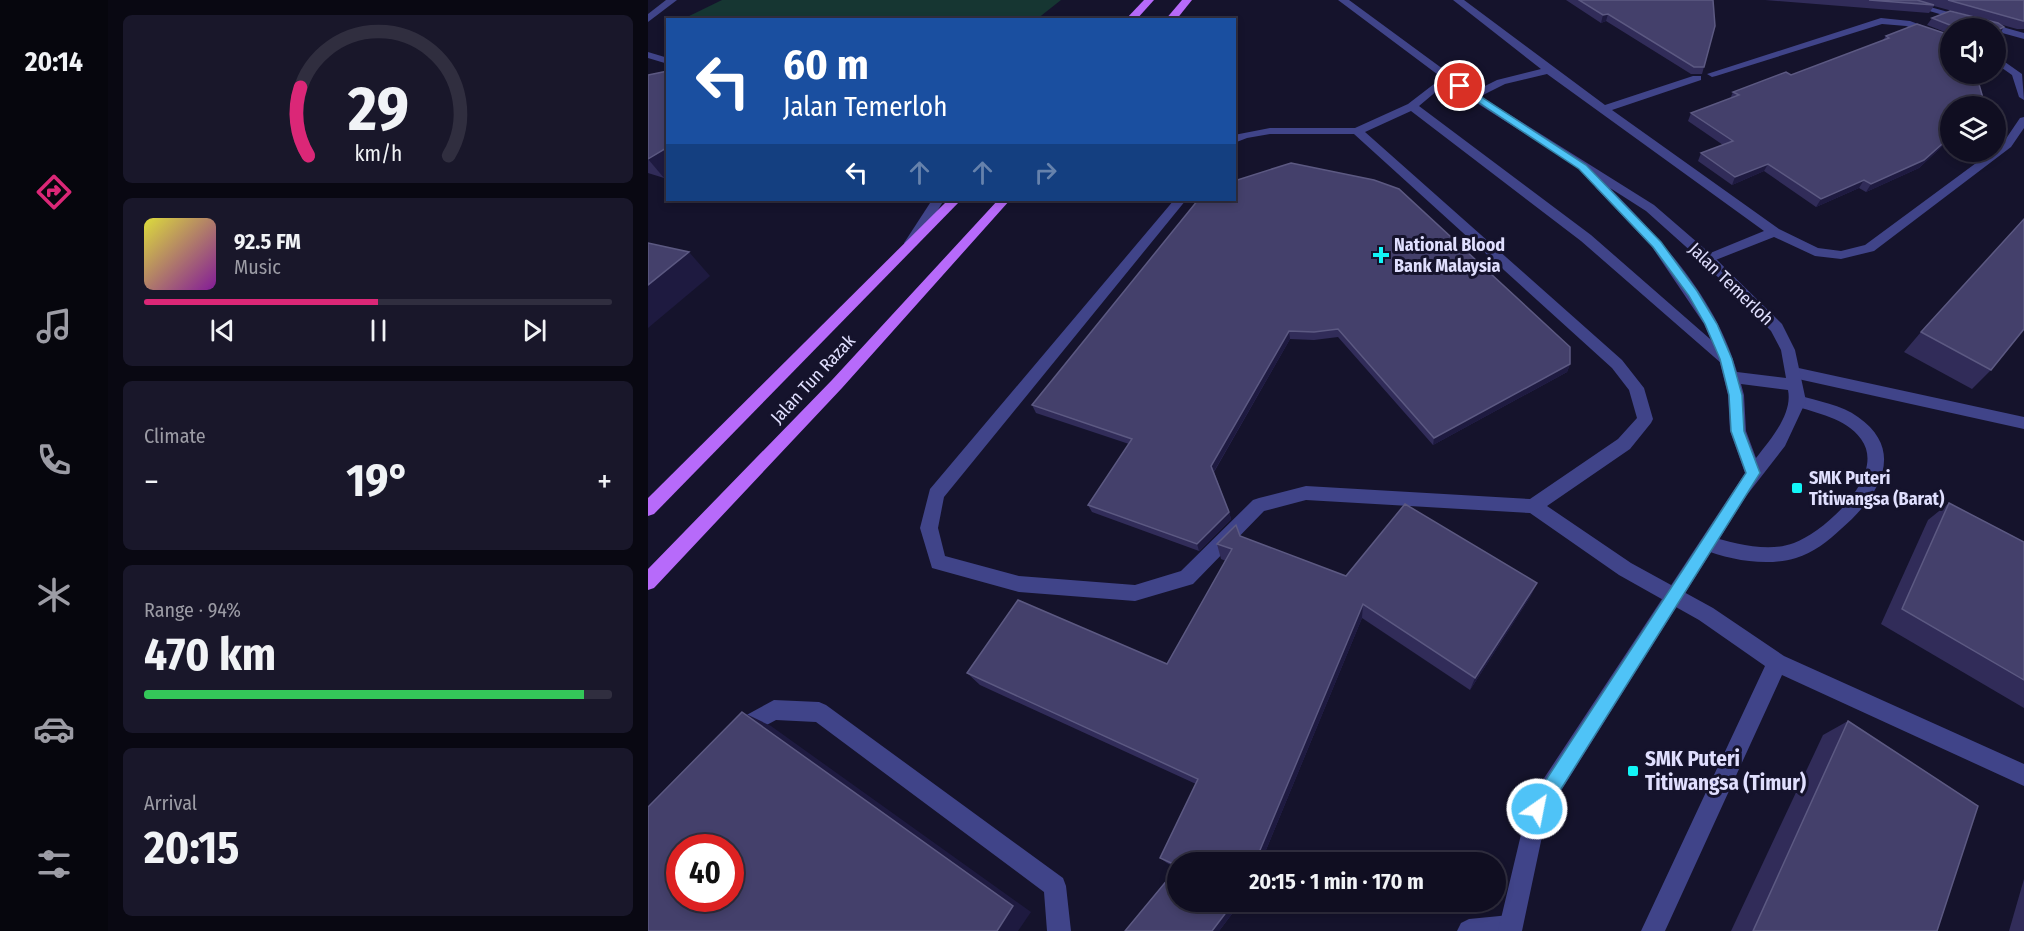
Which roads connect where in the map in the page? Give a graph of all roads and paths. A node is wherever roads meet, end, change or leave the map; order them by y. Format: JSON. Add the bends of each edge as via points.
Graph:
{"nodes":[{"id":1,"x":672,"y":0,"type":"edge"},
{"id":2,"x":1149,"y":0,"type":"edge"},
{"id":3,"x":1187,"y":0,"type":"edge"},
{"id":4,"x":1342,"y":0,"type":"edge"},
{"id":5,"x":1458,"y":0,"type":"edge"},
{"id":6,"x":1915,"y":4,"type":"edge"},
{"id":7,"x":1132,"y":18,"type":"edge"},
{"id":8,"x":1172,"y":18,"type":"edge"},
{"id":9,"x":648,"y":19,"type":"edge"},
{"id":10,"x":1940,"y":35,"type":"edge"},
{"id":11,"x":2024,"y":36,"type":"edge"},
{"id":12,"x":648,"y":55,"type":"edge"},
{"id":13,"x":666,"y":60,"type":"edge"},
{"id":14,"x":2006,"y":66,"type":"edge"},
{"id":15,"x":1549,"y":70,"type":"junction"},
{"id":16,"x":1712,"y":74,"type":"dead end"},
{"id":17,"x":1447,"y":77,"type":"junction"},
{"id":18,"x":1697,"y":78,"type":"edge"},
{"id":19,"x":1473,"y":96,"type":"junction"},
{"id":20,"x":2024,"y":97,"type":"edge"},
{"id":21,"x":1412,"y":106,"type":"junction"},
{"id":22,"x":1604,"y":109,"type":"junction"},
{"id":23,"x":2024,"y":120,"type":"edge"},
{"id":24,"x":1357,"y":131,"type":"junction"},
{"id":25,"x":1236,"y":139,"type":"edge"},
{"id":26,"x":1583,"y":167,"type":"junction"},
{"id":27,"x":937,"y":201,"type":"edge"},
{"id":28,"x":955,"y":201,"type":"edge"},
{"id":29,"x":1003,"y":201,"type":"edge"},
{"id":30,"x":1179,"y":201,"type":"edge"},
{"id":31,"x":1774,"y":232,"type":"junction"},
{"id":32,"x":908,"y":249,"type":"junction"},
{"id":33,"x":1708,"y":259,"type":"junction"},
{"id":34,"x":1726,"y":359,"type":"junction"},
{"id":35,"x":1731,"y":377,"type":"junction"},
{"id":36,"x":1796,"y":387,"type":"junction"},
{"id":37,"x":2024,"y":423,"type":"edge"},
{"id":38,"x":1753,"y":473,"type":"junction"},
{"id":39,"x":1533,"y":506,"type":"junction"},
{"id":40,"x":648,"y":509,"type":"edge"},
{"id":41,"x":1708,"y":544,"type":"junction"},
{"id":42,"x":648,"y":582,"type":"edge"},
{"id":43,"x":1674,"y":596,"type":"junction"},
{"id":44,"x":1777,"y":663,"type":"junction"},
{"id":45,"x":718,"y":749,"type":"edge"},
{"id":46,"x":2024,"y":775,"type":"edge"},
{"id":47,"x":1510,"y":929,"type":"edge"},
{"id":48,"x":1059,"y":931,"type":"edge"},
{"id":49,"x":1469,"y":931,"type":"edge"},
{"id":50,"x":1653,"y":931,"type":"edge"}],
"edges":[{"from":1,"to":9,"type":"street"},
{"from":2,"to":7,"type":"main road"},
{"from":3,"to":8,"type":"main road"},
{"from":4,"to":17,"type":"street","name":"Jalan Temerloh"},
{"from":5,"to":15,"type":"street"},
{"from":6,"to":11,"type":"street"},
{"from":10,"to":16,"type":"street","via":[[1907,23],[1881,21]]},
{"from":12,"to":13,"type":"street"},
{"from":14,"to":20,"type":"street","via":[[2017,74]]},
{"from":15,"to":19,"type":"street","via":[[1500,81]]},
{"from":15,"to":22,"type":"street"},
{"from":17,"to":19,"type":"street","name":"Jalan Temerloh"},
{"from":17,"to":21,"type":"street"},
{"from":18,"to":22,"type":"street"},
{"from":19,"to":26,"type":"street","name":"Jalan Temerloh"},
{"from":21,"to":24,"type":"street"},
{"from":21,"to":34,"type":"street","via":[[1586,238]]},
{"from":22,"to":31,"type":"street"},
{"from":23,"to":31,"type":"street","via":[[2007,145],[1869,248],[1841,255],[1815,252]]},
{"from":24,"to":25,"type":"street","via":[[1270,131]]},
{"from":24,"to":39,"type":"street","via":[[1617,364],[1636,388],[1645,419],[1624,444]]},
{"from":26,"to":33,"type":"street","name":"Jalan Temerloh","via":[[1650,208]]},
{"from":26,"to":34,"type":"street","name":"Jalan Temerloh","via":[[1657,244],[1711,324]]},
{"from":27,"to":32,"type":"street"},
{"from":28,"to":32,"type":"main road","name":"Jalan Tun Razak"},
{"from":29,"to":42,"type":"main road","name":"Jalan Tun Razak","via":[[837,384]]},
{"from":30,"to":39,"type":"street","via":[[936,494],[928,528],[938,562],[1019,584],[1135,593],[1187,578],[1259,505],[1306,493]]},
{"from":31,"to":33,"type":"street"},
{"from":32,"to":40,"type":"main road","name":"Jalan Tun Razak"},
{"from":33,"to":36,"type":"street","name":"Jalan Temerloh","via":[[1777,328],[1788,350]]},
{"from":34,"to":35,"type":"street","name":"Jalan Temerloh"},
{"from":35,"to":36,"type":"street"},
{"from":35,"to":38,"type":"street","name":"Jalan Temerloh","via":[[1738,431]]},
{"from":36,"to":37,"type":"street"},
{"from":36,"to":38,"type":"street","via":[[1779,441]]},
{"from":36,"to":41,"type":"street","via":[[1853,421],[1873,443],[1877,471],[1862,500],[1836,524],[1796,551],[1759,556]]},
{"from":38,"to":41,"type":"street"},
{"from":39,"to":43,"type":"street","via":[[1625,569]]},
{"from":41,"to":43,"type":"street"},
{"from":43,"to":44,"type":"street"},
{"from":43,"to":47,"type":"street","via":[[1537,809]]},
{"from":44,"to":46,"type":"street"},
{"from":44,"to":50,"type":"street"},
{"from":45,"to":48,"type":"street","via":[[734,733],[774,710],[819,712],[1055,886]]},
{"from":47,"to":49,"type":"street"}]}
